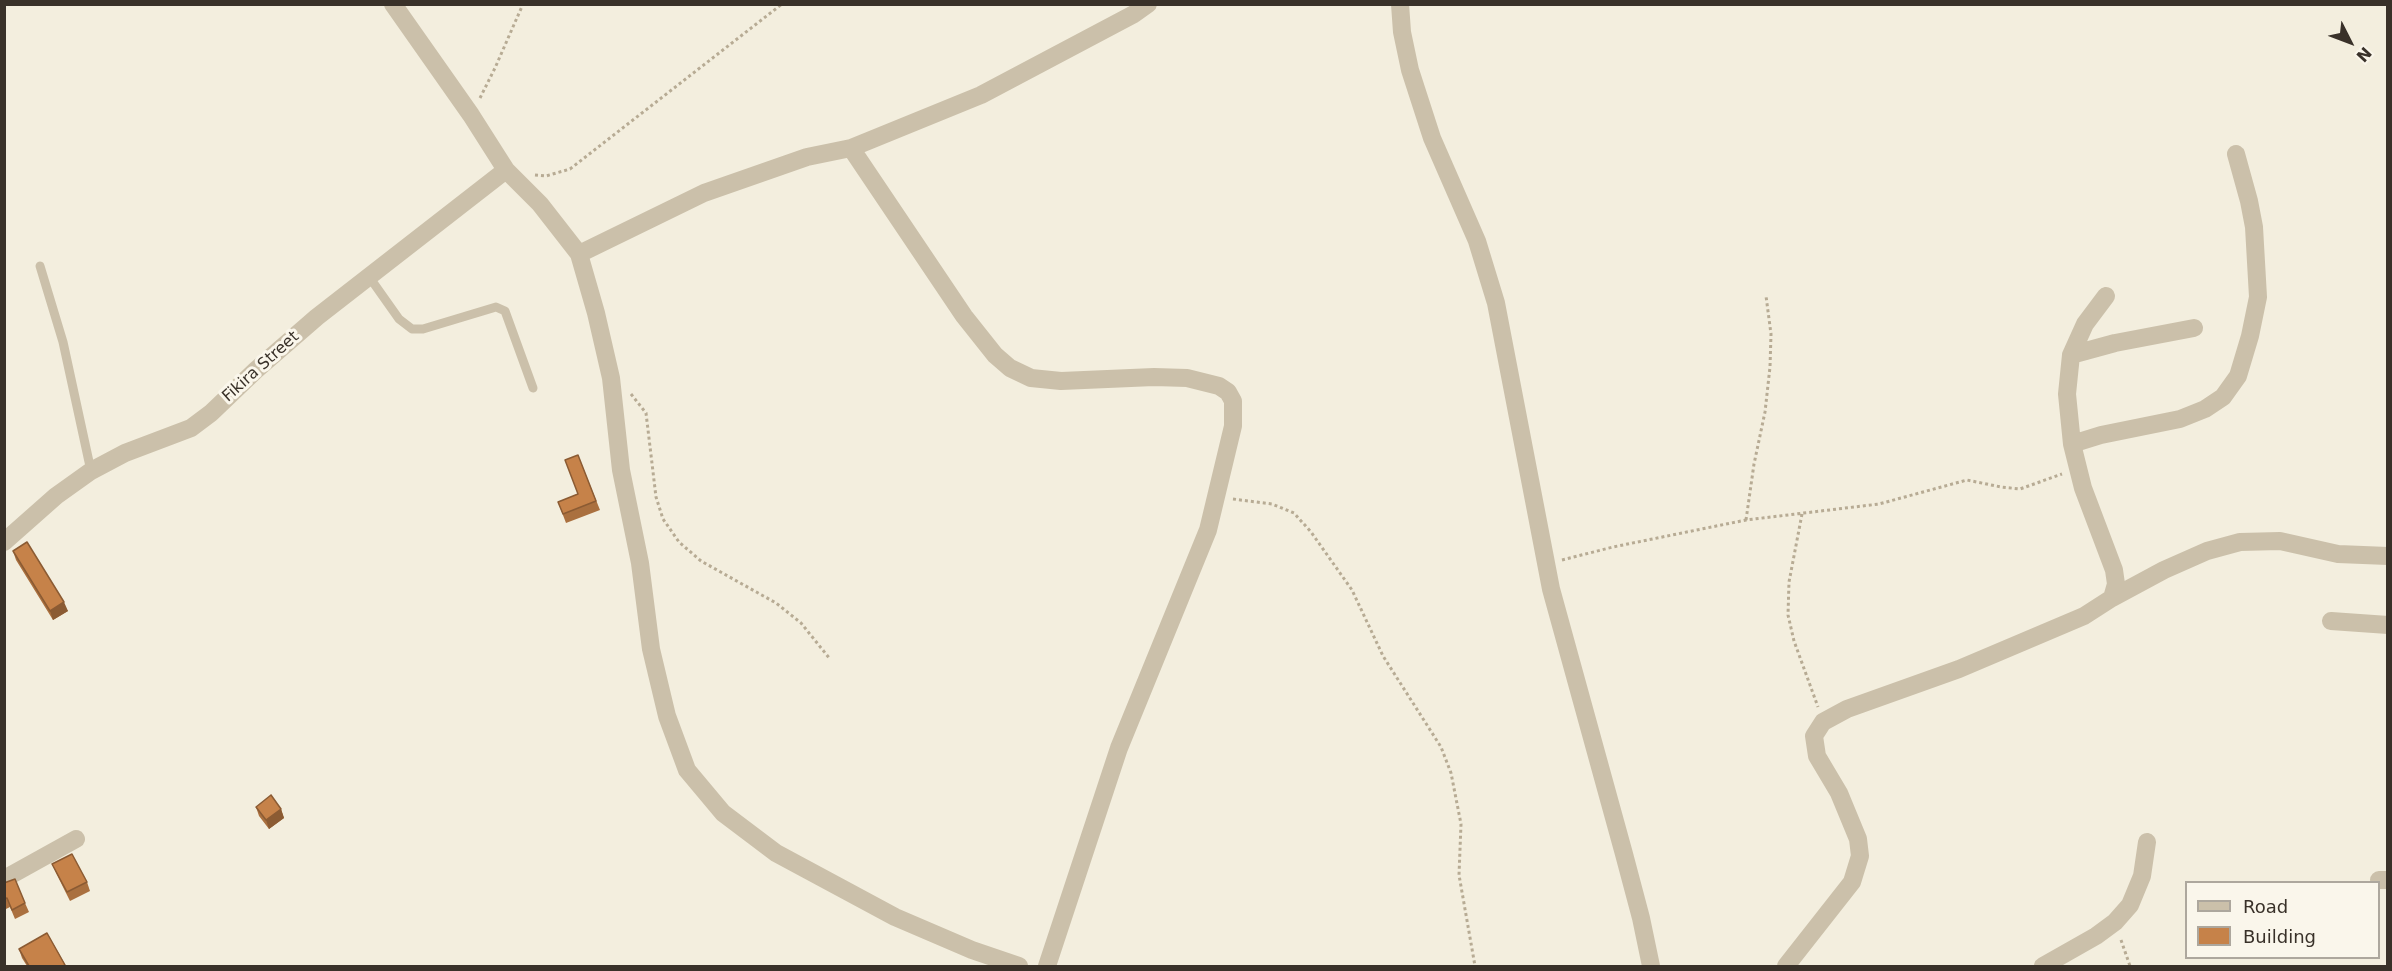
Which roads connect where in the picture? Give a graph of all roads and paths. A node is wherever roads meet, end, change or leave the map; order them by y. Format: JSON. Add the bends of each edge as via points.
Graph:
{"nodes":[{"id":1,"x":393,"y":4,"type":"edge"},
{"id":2,"x":523,"y":4,"type":"edge"},
{"id":3,"x":782,"y":4,"type":"edge"},
{"id":4,"x":1400,"y":4,"type":"edge"},
{"id":5,"x":1139,"y":8,"type":"edge"},
{"id":6,"x":471,"y":115,"type":"junction"},
{"id":7,"x":851,"y":148,"type":"junction"},
{"id":8,"x":2236,"y":154,"type":"dead end"},
{"id":9,"x":506,"y":170,"type":"junction"},
{"id":10,"x":579,"y":254,"type":"junction"},
{"id":11,"x":40,"y":266,"type":"dead end"},
{"id":12,"x":370,"y":278,"type":"junction"},
{"id":13,"x":1766,"y":296,"type":"dead end"},
{"id":14,"x":2106,"y":296,"type":"dead end"},
{"id":15,"x":2194,"y":328,"type":"dead end"},
{"id":16,"x":2071,"y":355,"type":"junction"},
{"id":17,"x":611,"y":378,"type":"junction"},
{"id":18,"x":533,"y":388,"type":"dead end"},
{"id":19,"x":2072,"y":444,"type":"junction"},
{"id":20,"x":2078,"y":468,"type":"junction"},
{"id":21,"x":91,"y":471,"type":"junction"},
{"id":22,"x":1216,"y":498,"type":"junction"},
{"id":23,"x":1802,"y":514,"type":"junction"},
{"id":24,"x":1746,"y":520,"type":"junction"},
{"id":25,"x":4,"y":542,"type":"edge"},
{"id":26,"x":2388,"y":556,"type":"edge"},
{"id":27,"x":1546,"y":565,"type":"junction"},
{"id":28,"x":2112,"y":598,"type":"junction"},
{"id":29,"x":2331,"y":621,"type":"dead end"},
{"id":30,"x":2388,"y":625,"type":"edge"},
{"id":31,"x":830,"y":659,"type":"dead end"},
{"id":32,"x":1823,"y":722,"type":"junction"},
{"id":33,"x":76,"y":839,"type":"dead end"},
{"id":34,"x":2147,"y":842,"type":"dead end"},
{"id":35,"x":4,"y":879,"type":"edge"},
{"id":36,"x":2115,"y":922,"type":"junction"},
{"id":37,"x":970,"y":958,"type":"edge"},
{"id":38,"x":1019,"y":966,"type":"edge"},
{"id":39,"x":1047,"y":966,"type":"edge"},
{"id":40,"x":1475,"y":966,"type":"edge"},
{"id":41,"x":1651,"y":966,"type":"edge"},
{"id":42,"x":1786,"y":966,"type":"edge"},
{"id":43,"x":2043,"y":966,"type":"edge"},
{"id":44,"x":2130,"y":966,"type":"edge"}],
"edges":[{"from":1,"to":6,"type":"street"},
{"from":2,"to":6,"type":"path"},
{"from":3,"to":9,"type":"path","via":[[570,169],[546,176]]},
{"from":4,"to":27,"type":"street","via":[[1410,70],[1432,138],[1477,241],[1496,303]]},
{"from":5,"to":7,"type":"street","via":[[981,95]]},
{"from":6,"to":9,"type":"street"},
{"from":7,"to":10,"type":"street","via":[[807,157],[704,193]]},
{"from":7,"to":22,"type":"street","via":[[964,316],[1010,368],[1031,378],[1061,381],[1187,378],[1228,392],[1233,401],[1233,426]]},
{"from":8,"to":19,"type":"street","via":[[2254,228],[2258,297],[2238,376],[2223,397],[2205,409],[2180,419]]},
{"from":9,"to":10,"type":"street","via":[[540,204]]},
{"from":9,"to":12,"type":"street","name":"Fikira Street"},
{"from":10,"to":17,"type":"street"},
{"from":11,"to":21,"type":"lane","via":[[63,342]]},
{"from":12,"to":18,"type":"lane","via":[[399,319],[412,329],[496,307],[505,311]]},
{"from":12,"to":21,"type":"street","name":"Fikira Street","via":[[317,317],[191,428],[124,453]]},
{"from":13,"to":24,"type":"path","via":[[1770,367]]},
{"from":14,"to":16,"type":"street","via":[[2085,324]]},
{"from":15,"to":16,"type":"street"},
{"from":16,"to":19,"type":"street","via":[[2067,394]]},
{"from":17,"to":31,"type":"path","via":[[625,387],[646,413],[656,497],[663,519],[679,542],[701,561],[776,603],[801,623]]},
{"from":17,"to":37,"type":"street","via":[[621,471],[640,563],[651,649],[667,716],[687,770],[723,813],[777,853]]},
{"from":19,"to":20,"type":"street"},
{"from":20,"to":23,"type":"path","via":[[2020,489],[1967,480],[1879,504]]},
{"from":20,"to":28,"type":"street","via":[[2114,570]]},
{"from":21,"to":25,"type":"street","name":"Fikira Street","via":[[56,495]]},
{"from":22,"to":39,"type":"street","via":[[1208,530],[1119,748]]},
{"from":22,"to":40,"type":"path","via":[[1272,504],[1294,513],[1352,590],[1383,656],[1441,747],[1461,824],[1459,874]]},
{"from":23,"to":24,"type":"path"},
{"from":23,"to":32,"type":"path","via":[[1789,582],[1788,615]]},
{"from":24,"to":27,"type":"path"},
{"from":26,"to":28,"type":"street","via":[[2338,554],[2280,541],[2240,542],[2207,551]]},
{"from":27,"to":41,"type":"street"},
{"from":28,"to":32,"type":"street","via":[[2073,620],[1959,669],[1847,709]]},
{"from":29,"to":30,"type":"street"},
{"from":32,"to":42,"type":"street","via":[[1814,736],[1817,756],[1843,803],[1858,839],[1860,856],[1852,882]]},
{"from":33,"to":35,"type":"street"},
{"from":34,"to":36,"type":"street","via":[[2142,876],[2130,905]]},
{"from":36,"to":43,"type":"street"},
{"from":36,"to":44,"type":"path"},
{"from":37,"to":38,"type":"street"}]}
